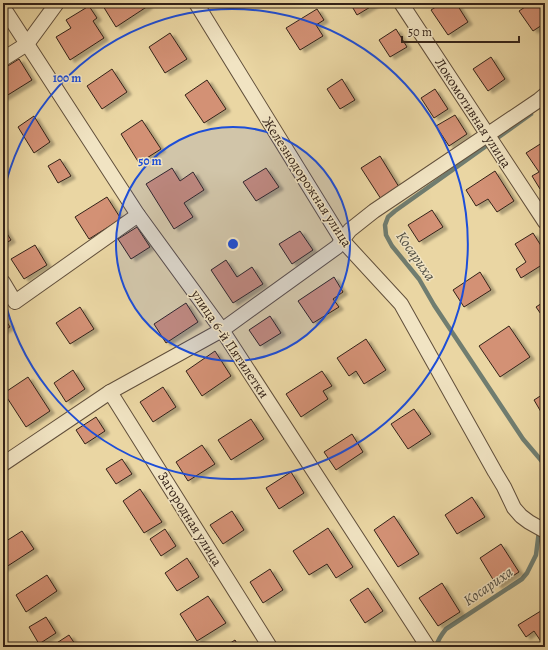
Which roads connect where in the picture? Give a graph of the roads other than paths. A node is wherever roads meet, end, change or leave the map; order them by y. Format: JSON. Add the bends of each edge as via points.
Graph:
{"nodes":[{"id":1,"x":57,"y":3,"type":"edge"},
{"id":2,"x":196,"y":3,"type":"edge"},
{"id":3,"x":401,"y":3,"type":"edge"},
{"id":4,"x":3,"y":7,"type":"edge"},
{"id":5,"x":27,"y":44,"type":"junction"},
{"id":6,"x":3,"y":59,"type":"edge"},
{"id":7,"x":545,"y":94,"type":"edge"},
{"id":8,"x":487,"y":135,"type":"junction"},
{"id":9,"x":138,"y":215,"type":"junction"},
{"id":10,"x":545,"y":222,"type":"edge"},
{"id":11,"x":342,"y":240,"type":"junction"},
{"id":12,"x":3,"y":282,"type":"edge"},
{"id":13,"x":222,"y":330,"type":"junction"},
{"id":14,"x":110,"y":392,"type":"junction"},
{"id":15,"x":3,"y":464,"type":"edge"},
{"id":16,"x":545,"y":531,"type":"edge"},
{"id":17,"x":270,"y":647,"type":"edge"},
{"id":18,"x":428,"y":647,"type":"edge"}],
"edges":[{"from":1,"to":5,"type":"street"},
{"from":2,"to":11,"type":"street","name":"Железнодорожная улица"},
{"from":3,"to":8,"type":"street","name":"Локомотивная улица"},
{"from":4,"to":5,"type":"street","name":"улица 6-й Пятилетки"},
{"from":5,"to":6,"type":"street"},
{"from":5,"to":9,"type":"street","name":"улица 6-й Пятилетки"},
{"from":7,"to":8,"type":"street"},
{"from":8,"to":10,"type":"street","name":"Локомотивная улица"},
{"from":8,"to":11,"type":"street","via":[[374,211],[350,230]]},
{"from":9,"to":12,"type":"street","via":[[15,302]]},
{"from":9,"to":13,"type":"street","name":"улица 6-й Пятилетки"},
{"from":11,"to":13,"type":"street","via":[[337,247]]},
{"from":11,"to":16,"type":"street","name":"Железнодорожная улица","via":[[401,304],[514,508],[529,522]]},
{"from":13,"to":14,"type":"street"},
{"from":13,"to":18,"type":"street","name":"улица 6-й Пятилетки"},
{"from":14,"to":15,"type":"street"},
{"from":14,"to":17,"type":"street","name":"Загородная улица"}]}
